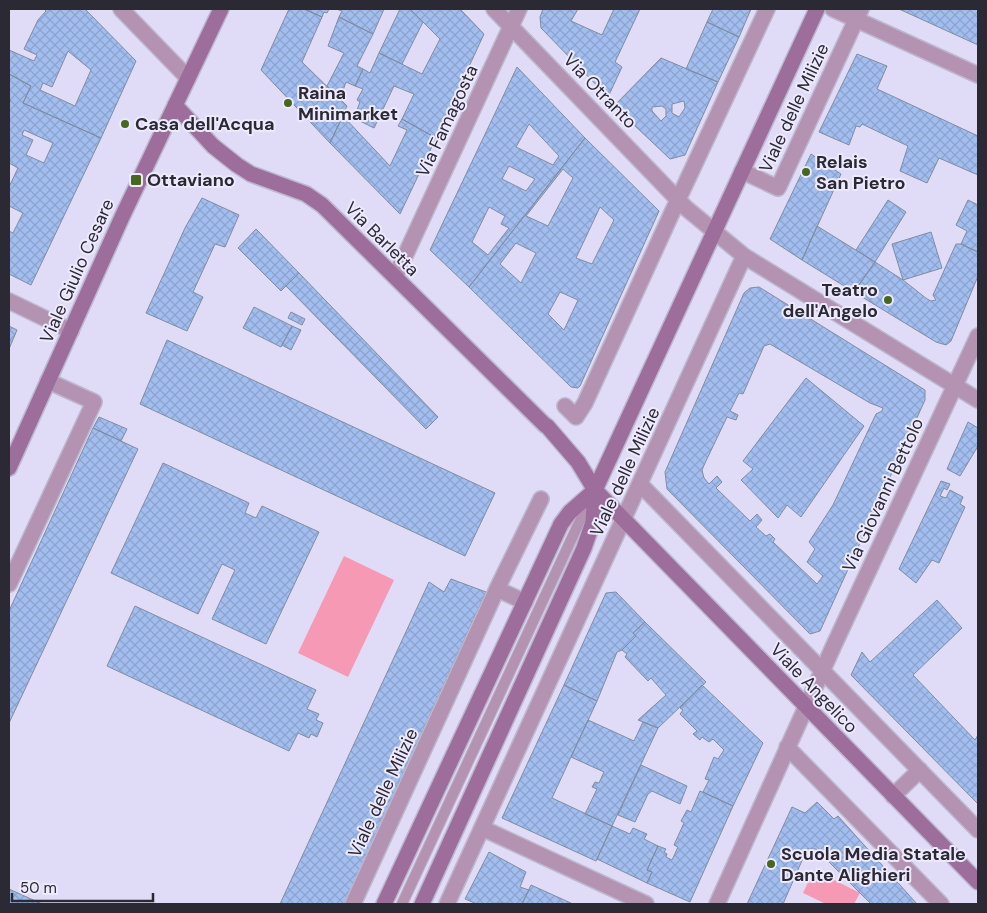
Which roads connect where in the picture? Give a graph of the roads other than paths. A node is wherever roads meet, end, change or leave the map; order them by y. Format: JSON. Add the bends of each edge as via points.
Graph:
{"nodes":[{"id":1,"x":120,"y":9,"type":"edge"},
{"id":2,"x":221,"y":9,"type":"edge"},
{"id":3,"x":494,"y":9,"type":"edge"},
{"id":4,"x":519,"y":9,"type":"edge"},
{"id":5,"x":768,"y":9,"type":"edge"},
{"id":6,"x":817,"y":9,"type":"edge"},
{"id":7,"x":833,"y":9,"type":"edge"},
{"id":8,"x":858,"y":14,"type":"edge"},
{"id":9,"x":511,"y":26,"type":"junction"},
{"id":10,"x":978,"y":75,"type":"edge"},
{"id":11,"x":188,"y":78,"type":"junction"},
{"id":12,"x":175,"y":105,"type":"junction"},
{"id":13,"x":742,"y":171,"type":"junction"},
{"id":14,"x":678,"y":199,"type":"junction"},
{"id":15,"x":714,"y":231,"type":"junction"},
{"id":16,"x":409,"y":248,"type":"joint"},
{"id":17,"x":744,"y":256,"type":"junction"},
{"id":18,"x":398,"y":271,"type":"dead end"},
{"id":19,"x":9,"y":301,"type":"edge"},
{"id":20,"x":71,"y":331,"type":"junction"},
{"id":21,"x":978,"y":336,"type":"edge"},
{"id":22,"x":48,"y":381,"type":"junction"},
{"id":23,"x":955,"y":386,"type":"junction"},
{"id":24,"x":978,"y":400,"type":"edge"},
{"id":25,"x":565,"y":406,"type":"dead end"},
{"id":26,"x":9,"y":468,"type":"edge"},
{"id":27,"x":640,"y":484,"type":"junction"},
{"id":28,"x":595,"y":490,"type":"junction"},
{"id":29,"x":541,"y":499,"type":"dead end"},
{"id":30,"x":623,"y":519,"type":"junction"},
{"id":31,"x":9,"y":584,"type":"edge"},
{"id":32,"x":497,"y":589,"type":"junction"},
{"id":33,"x":525,"y":602,"type":"junction"},
{"id":34,"x":823,"y":671,"type":"junction"},
{"id":35,"x":519,"y":693,"type":"junction"},
{"id":36,"x":538,"y":703,"type":"junction"},
{"id":37,"x":807,"y":707,"type":"junction"},
{"id":38,"x":787,"y":748,"type":"junction"},
{"id":39,"x":920,"y":770,"type":"junction"},
{"id":40,"x":893,"y":796,"type":"junction"},
{"id":41,"x":482,"y":828,"type":"junction"},
{"id":42,"x":978,"y":830,"type":"edge"},
{"id":43,"x":978,"y":882,"type":"edge"},
{"id":44,"x":353,"y":904,"type":"edge"},
{"id":45,"x":384,"y":904,"type":"edge"},
{"id":46,"x":402,"y":904,"type":"edge"},
{"id":47,"x":422,"y":904,"type":"edge"},
{"id":48,"x":447,"y":904,"type":"edge"},
{"id":49,"x":646,"y":904,"type":"edge"},
{"id":50,"x":718,"y":904,"type":"edge"},
{"id":51,"x":941,"y":904,"type":"edge"}],
"edges":[{"from":1,"to":11,"type":"street"},
{"from":2,"to":11,"type":"street","name":"Viale Giulio Cesare"},
{"from":3,"to":9,"type":"street","name":"Via Otranto"},
{"from":4,"to":9,"type":"street","name":"Via Famagosta"},
{"from":5,"to":14,"type":"street"},
{"from":6,"to":13,"type":"street","name":"Viale delle Milizie"},
{"from":7,"to":8,"type":"street"},
{"from":8,"to":10,"type":"street"},
{"from":8,"to":13,"type":"street","name":"Viale delle Milizie","via":[[778,188]]},
{"from":9,"to":14,"type":"street","name":"Via Otranto"},
{"from":9,"to":16,"type":"street","name":"Via Famagosta"},
{"from":11,"to":12,"type":"street","name":"Viale Giulio Cesare"},
{"from":12,"to":20,"type":"street","name":"Viale Giulio Cesare"},
{"from":12,"to":28,"type":"street","name":"Via Barletta","via":[[213,146],[236,165],[251,174],[306,194],[322,205],[546,426],[574,457]]},
{"from":13,"to":15,"type":"street","name":"Viale delle Milizie"},
{"from":14,"to":15,"type":"street"},
{"from":14,"to":25,"type":"street","via":[[585,403],[576,417]]},
{"from":15,"to":17,"type":"street"},
{"from":15,"to":28,"type":"street","name":"Viale delle Milizie"},
{"from":16,"to":18,"type":"street","name":"Via Barletta"},
{"from":17,"to":23,"type":"street"},
{"from":17,"to":27,"type":"street","name":"Viale delle Milizie"},
{"from":19,"to":20,"type":"street"},
{"from":20,"to":22,"type":"street","name":"Viale Giulio Cesare"},
{"from":21,"to":23,"type":"street","name":"Via Giovanni Bettolo"},
{"from":22,"to":26,"type":"street","name":"Viale Giulio Cesare"},
{"from":22,"to":31,"type":"street","via":[[94,402]]},
{"from":23,"to":24,"type":"street"},
{"from":23,"to":34,"type":"street","name":"Via Giovanni Bettolo"},
{"from":27,"to":30,"type":"street","name":"Viale delle Milizie"},
{"from":27,"to":34,"type":"street","name":"Viale Angelico"},
{"from":28,"to":30,"type":"street","name":"Via Barletta"},
{"from":28,"to":33,"type":"street","name":"Viale delle Milizie","via":[[561,524]]},
{"from":28,"to":35,"type":"street","name":"Viale delle Milizie","via":[[595,511],[587,541]]},
{"from":28,"to":46,"type":"lane","name":"Viale delle Milizie"},
{"from":29,"to":32,"type":"street","name":"Viale delle Milizie"},
{"from":30,"to":36,"type":"street","name":"Viale delle Milizie"},
{"from":30,"to":37,"type":"street","name":"Viale Angelico"},
{"from":32,"to":33,"type":"street"},
{"from":32,"to":44,"type":"street","name":"Viale delle Milizie"},
{"from":33,"to":45,"type":"street","name":"Viale delle Milizie"},
{"from":34,"to":37,"type":"street","name":"Via Giovanni Bettolo"},
{"from":34,"to":39,"type":"street","name":"Viale Angelico"},
{"from":35,"to":36,"type":"street"},
{"from":35,"to":47,"type":"street","name":"Viale delle Milizie"},
{"from":36,"to":41,"type":"street","name":"Viale delle Milizie"},
{"from":37,"to":38,"type":"street","name":"Via Giovanni Bettolo"},
{"from":37,"to":40,"type":"street","name":"Viale Angelico"},
{"from":38,"to":50,"type":"street","name":"Via Giovanni Bettolo"},
{"from":38,"to":51,"type":"street"},
{"from":39,"to":40,"type":"street"},
{"from":39,"to":42,"type":"street","name":"Viale Angelico"},
{"from":40,"to":43,"type":"street","name":"Viale Angelico"},
{"from":41,"to":48,"type":"street","name":"Viale delle Milizie"},
{"from":41,"to":49,"type":"street"}]}
